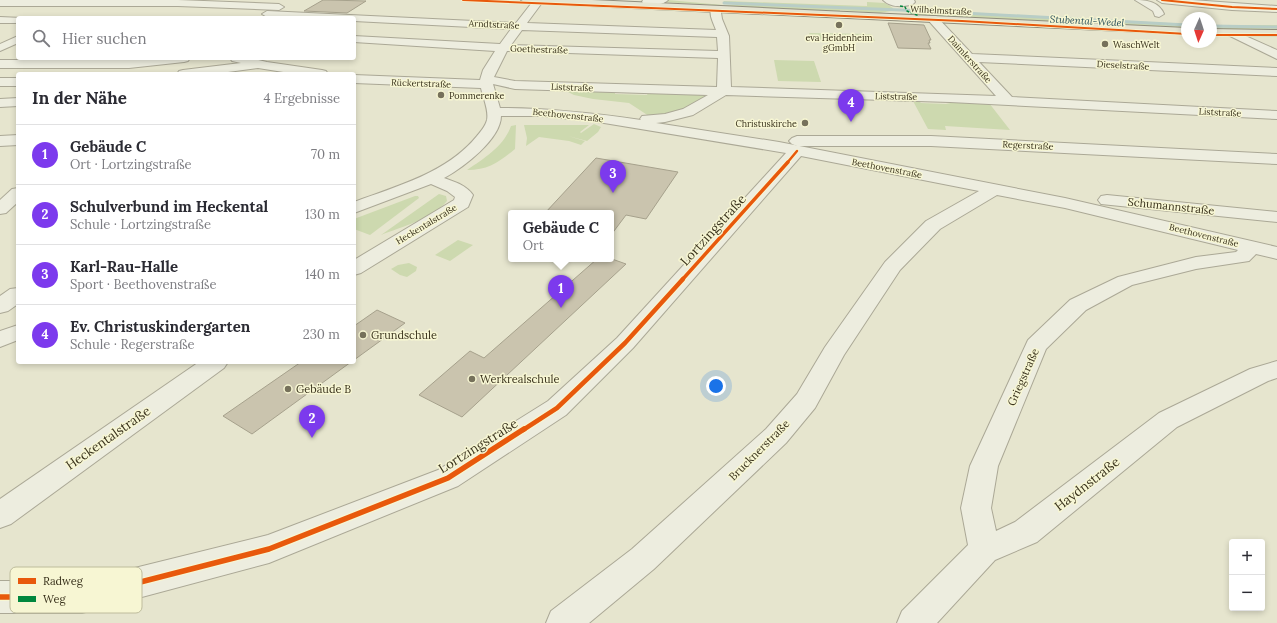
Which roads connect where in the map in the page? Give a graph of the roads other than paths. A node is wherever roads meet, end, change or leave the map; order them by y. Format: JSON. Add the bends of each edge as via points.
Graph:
{"nodes":[{"id":1,"x":526,"y":0,"type":"edge"},
{"id":2,"x":539,"y":0,"type":"edge"},
{"id":3,"x":617,"y":0,"type":"edge"},
{"id":4,"x":663,"y":0,"type":"edge"},
{"id":5,"x":888,"y":0,"type":"edge"},
{"id":6,"x":1140,"y":0,"type":"edge"},
{"id":7,"x":1162,"y":0,"type":"edge"},
{"id":8,"x":99,"y":1,"type":"edge"},
{"id":9,"x":191,"y":2,"type":"edge"},
{"id":10,"x":289,"y":2,"type":"dead end"},
{"id":11,"x":574,"y":2,"type":"junction"},
{"id":12,"x":647,"y":2,"type":"junction"},
{"id":13,"x":0,"y":3,"type":"edge"},
{"id":14,"x":279,"y":7,"type":"junction"},
{"id":15,"x":711,"y":8,"type":"junction"},
{"id":16,"x":902,"y":8,"type":"edge"},
{"id":17,"x":1277,"y":9,"type":"edge"},
{"id":18,"x":532,"y":10,"type":"junction"},
{"id":19,"x":0,"y":12,"type":"edge"},
{"id":20,"x":165,"y":13,"type":"dead end"},
{"id":21,"x":1159,"y":14,"type":"dead end"},
{"id":22,"x":262,"y":16,"type":"edge"},
{"id":23,"x":932,"y":18,"type":"junction"},
{"id":24,"x":0,"y":20,"type":"edge"},
{"id":25,"x":16,"y":20,"type":"edge"},
{"id":26,"x":356,"y":20,"type":"edge"},
{"id":27,"x":520,"y":26,"type":"junction"},
{"id":28,"x":1181,"y":32,"type":"edge"},
{"id":29,"x":1217,"y":32,"type":"edge"},
{"id":30,"x":1232,"y":33,"type":"junction"},
{"id":31,"x":1277,"y":33,"type":"edge"},
{"id":32,"x":722,"y":34,"type":"junction"},
{"id":33,"x":0,"y":38,"type":"edge"},
{"id":34,"x":16,"y":39,"type":"edge"},
{"id":35,"x":356,"y":39,"type":"edge"},
{"id":36,"x":16,"y":40,"type":"edge"},
{"id":37,"x":0,"y":48,"type":"edge"},
{"id":38,"x":504,"y":48,"type":"junction"},
{"id":39,"x":724,"y":54,"type":"junction"},
{"id":40,"x":1277,"y":55,"type":"edge"},
{"id":41,"x":970,"y":58,"type":"junction"},
{"id":42,"x":166,"y":60,"type":"edge"},
{"id":43,"x":243,"y":60,"type":"edge"},
{"id":44,"x":0,"y":64,"type":"edge"},
{"id":45,"x":257,"y":64,"type":"junction"},
{"id":46,"x":201,"y":72,"type":"edge"},
{"id":47,"x":309,"y":72,"type":"edge"},
{"id":48,"x":1277,"y":72,"type":"edge"},
{"id":49,"x":356,"y":78,"type":"edge"},
{"id":50,"x":0,"y":82,"type":"edge"},
{"id":51,"x":16,"y":82,"type":"edge"},
{"id":52,"x":488,"y":86,"type":"junction"},
{"id":53,"x":724,"y":91,"type":"junction"},
{"id":54,"x":1007,"y":100,"type":"junction"},
{"id":55,"x":16,"y":102,"type":"edge"},
{"id":56,"x":0,"y":103,"type":"edge"},
{"id":57,"x":494,"y":112,"type":"junction"},
{"id":58,"x":1277,"y":115,"type":"edge"},
{"id":59,"x":624,"y":122,"type":"junction"},
{"id":60,"x":788,"y":149,"type":"junction"},
{"id":61,"x":1277,"y":160,"type":"edge"},
{"id":62,"x":430,"y":178,"type":"junction"},
{"id":63,"x":995,"y":189,"type":"junction"},
{"id":64,"x":16,"y":195,"type":"edge"},
{"id":65,"x":1065,"y":202,"type":"junction"},
{"id":66,"x":356,"y":207,"type":"edge"},
{"id":67,"x":0,"y":209,"type":"edge"},
{"id":68,"x":1277,"y":217,"type":"edge"},
{"id":69,"x":1252,"y":247,"type":"junction"},
{"id":70,"x":1277,"y":253,"type":"edge"},
{"id":71,"x":356,"y":268,"type":"edge"},
{"id":72,"x":16,"y":295,"type":"edge"},
{"id":73,"x":0,"y":306,"type":"edge"},
{"id":74,"x":16,"y":333,"type":"edge"},
{"id":75,"x":0,"y":339,"type":"edge"},
{"id":76,"x":213,"y":364,"type":"edge"},
{"id":77,"x":1277,"y":368,"type":"edge"},
{"id":78,"x":0,"y":515,"type":"edge"},
{"id":79,"x":984,"y":550,"type":"junction"},
{"id":80,"x":142,"y":582,"type":"edge"},
{"id":81,"x":563,"y":623,"type":"edge"},
{"id":82,"x":914,"y":623,"type":"edge"}],
"edges":[{"from":1,"to":2,"type":"main road","name":"Wilhelmstraße"},
{"from":2,"to":11,"type":"main road","name":"Wilhelmstraße"},
{"from":2,"to":18,"type":"street"},
{"from":3,"to":12,"type":"main road"},
{"from":4,"to":12,"type":"street"},
{"from":5,"to":16,"type":"street"},
{"from":6,"to":21,"type":"street","via":[[1157,9]]},
{"from":7,"to":17,"type":"street"},
{"from":8,"to":9,"type":"street"},
{"from":8,"to":13,"type":"street"},
{"from":8,"to":19,"type":"street","via":[[74,13]]},
{"from":9,"to":14,"type":"street"},
{"from":9,"to":20,"type":"street"},
{"from":10,"to":14,"type":"street"},
{"from":11,"to":15,"type":"main road","name":"Wilhelmstraße"},
{"from":11,"to":18,"type":"street"},
{"from":12,"to":15,"type":"main road"},
{"from":14,"to":22,"type":"street"},
{"from":15,"to":16,"type":"main road","name":"Wilhelmstraße"},
{"from":15,"to":32,"type":"street"},
{"from":16,"to":23,"type":"main road","name":"Wilhelmstraße"},
{"from":18,"to":27,"type":"street"},
{"from":23,"to":28,"type":"main road","name":"Wilhelmstraße"},
{"from":23,"to":41,"type":"street","name":"Daimlerstraße"},
{"from":24,"to":25,"type":"street"},
{"from":26,"to":27,"type":"street","name":"Arndtstraße"},
{"from":27,"to":32,"type":"street","name":"Arndtstraße"},
{"from":27,"to":38,"type":"street"},
{"from":29,"to":30,"type":"main road"},
{"from":30,"to":31,"type":"main road"},
{"from":30,"to":40,"type":"street"},
{"from":32,"to":39,"type":"street"},
{"from":33,"to":34,"type":"street"},
{"from":35,"to":38,"type":"street","name":"Goethestraße"},
{"from":36,"to":37,"type":"street"},
{"from":38,"to":39,"type":"street","name":"Goethestraße"},
{"from":38,"to":52,"type":"street","via":[[492,66]]},
{"from":39,"to":53,"type":"street"},
{"from":41,"to":48,"type":"street","name":"Dieselstraße"},
{"from":41,"to":54,"type":"street","name":"Daimlerstraße"},
{"from":42,"to":44,"type":"street","via":[[129,64]]},
{"from":43,"to":45,"type":"street"},
{"from":45,"to":46,"type":"street"},
{"from":45,"to":47,"type":"street"},
{"from":49,"to":52,"type":"street","name":"Rückertstraße"},
{"from":50,"to":51,"type":"street"},
{"from":52,"to":53,"type":"street","name":"Liststraße"},
{"from":52,"to":57,"type":"street"},
{"from":53,"to":54,"type":"street","name":"Liststraße"},
{"from":53,"to":59,"type":"street","via":[[688,112],[665,118]]},
{"from":54,"to":58,"type":"street","name":"Liststraße"},
{"from":55,"to":56,"type":"street"},
{"from":57,"to":59,"type":"street","name":"Beethovenstraße","via":[[542,112]]},
{"from":57,"to":62,"type":"street","via":[[492,125],[481,142],[465,157]]},
{"from":59,"to":60,"type":"street","name":"Beethovenstraße"},
{"from":60,"to":61,"type":"street","name":"Regerstraße","via":[[797,141],[931,141]]},
{"from":60,"to":63,"type":"street","name":"Beethovenstraße"},
{"from":60,"to":80,"type":"street","name":"Lortzingstraße","via":[[625,343],[557,408],[448,478],[269,549]]},
{"from":62,"to":66,"type":"street"},
{"from":62,"to":71,"type":"street","name":"Heckentalstraße","via":[[453,187],[464,195],[462,203]]},
{"from":63,"to":65,"type":"street","name":"Beethovenstraße"},
{"from":63,"to":81,"type":"street","name":"Brucknerstraße","via":[[933,225],[892,266],[833,353],[806,401],[776,436],[643,559]]},
{"from":64,"to":67,"type":"street"},
{"from":65,"to":68,"type":"street","name":"Schumannstraße","via":[[1094,199]]},
{"from":65,"to":69,"type":"street","name":"Beethovenstraße"},
{"from":69,"to":70,"type":"street","name":"Beethovenstraße"},
{"from":69,"to":79,"type":"street","name":"Griegstraße","via":[[1242,257],[1196,263],[1125,281],[1078,305],[1036,345],[984,466],[976,508]]},
{"from":72,"to":73,"type":"street"},
{"from":74,"to":75,"type":"street"},
{"from":76,"to":78,"type":"street","name":"Heckentalstraße"},
{"from":77,"to":79,"type":"street","name":"Haydnstraße","via":[[1168,420],[1026,532]]},
{"from":79,"to":82,"type":"street","name":"Haydnstraße"}]}
